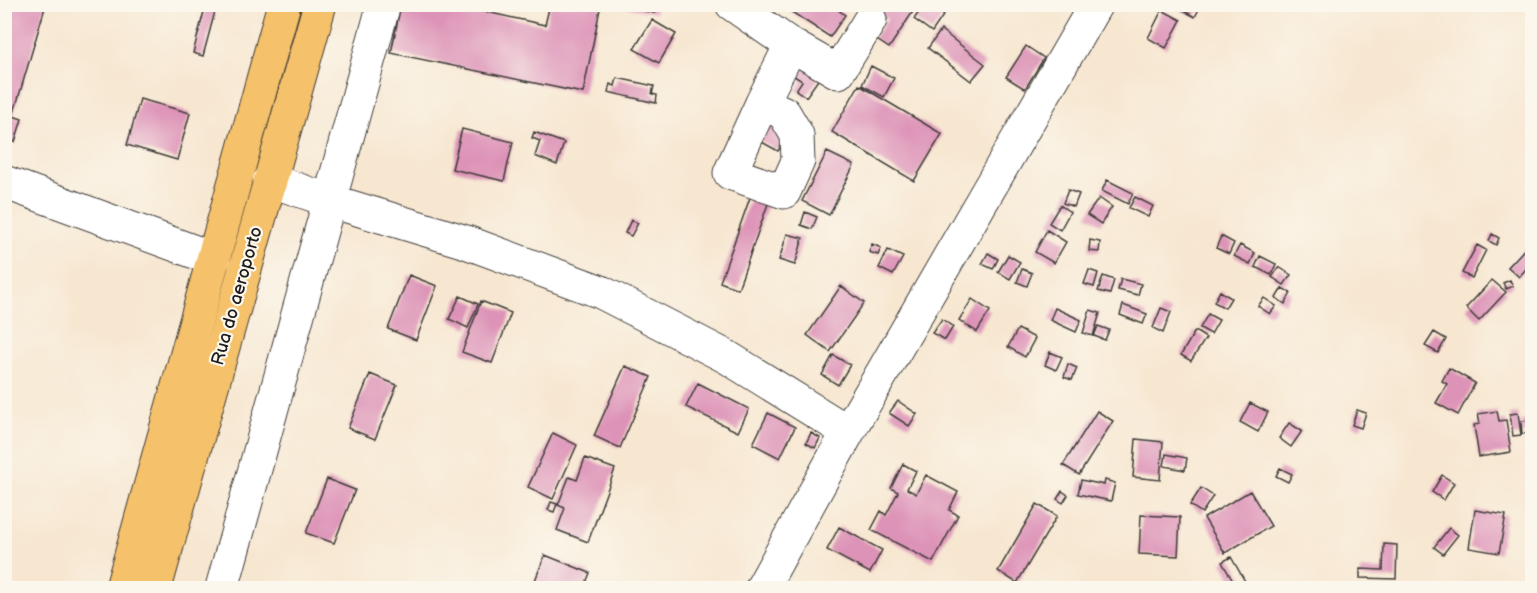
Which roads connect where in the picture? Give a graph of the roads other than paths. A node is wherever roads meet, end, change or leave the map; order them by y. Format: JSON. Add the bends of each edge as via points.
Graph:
{"nodes":[{"id":1,"x":284,"y":4,"type":"edge"},
{"id":2,"x":320,"y":4,"type":"edge"},
{"id":3,"x":384,"y":4,"type":"edge"},
{"id":4,"x":732,"y":4,"type":"edge"},
{"id":5,"x":1096,"y":4,"type":"edge"},
{"id":6,"x":870,"y":20,"type":"dead end"},
{"id":7,"x":792,"y":45,"type":"junction"},
{"id":8,"x":762,"y":103,"type":"dead end"},
{"id":9,"x":270,"y":180,"type":"junction"},
{"id":10,"x":4,"y":182,"type":"edge"},
{"id":11,"x":330,"y":201,"type":"junction"},
{"id":12,"x":214,"y":260,"type":"junction"},
{"id":13,"x":848,"y":432,"type":"junction"},
{"id":14,"x":122,"y":588,"type":"edge"},
{"id":15,"x":155,"y":588,"type":"edge"},
{"id":16,"x":222,"y":588,"type":"edge"},
{"id":17,"x":762,"y":588,"type":"edge"}],
"edges":[{"from":1,"to":12,"type":"main road","name":"Rua do aeroporto"},
{"from":2,"to":9,"type":"main road","name":"Rua do aeroporto"},
{"from":3,"to":11,"type":"street"},
{"from":4,"to":7,"type":"street"},
{"from":5,"to":13,"type":"street"},
{"from":6,"to":7,"type":"street","via":[[838,72]]},
{"from":7,"to":8,"type":"street"},
{"from":9,"to":11,"type":"street"},
{"from":9,"to":15,"type":"main road","name":"Rua do aeroporto"},
{"from":10,"to":12,"type":"street"},
{"from":11,"to":13,"type":"street","via":[[466,242],[601,292],[727,357]]},
{"from":11,"to":16,"type":"street"},
{"from":12,"to":14,"type":"main road","name":"Rua do aeroporto"},
{"from":13,"to":17,"type":"street"}]}
